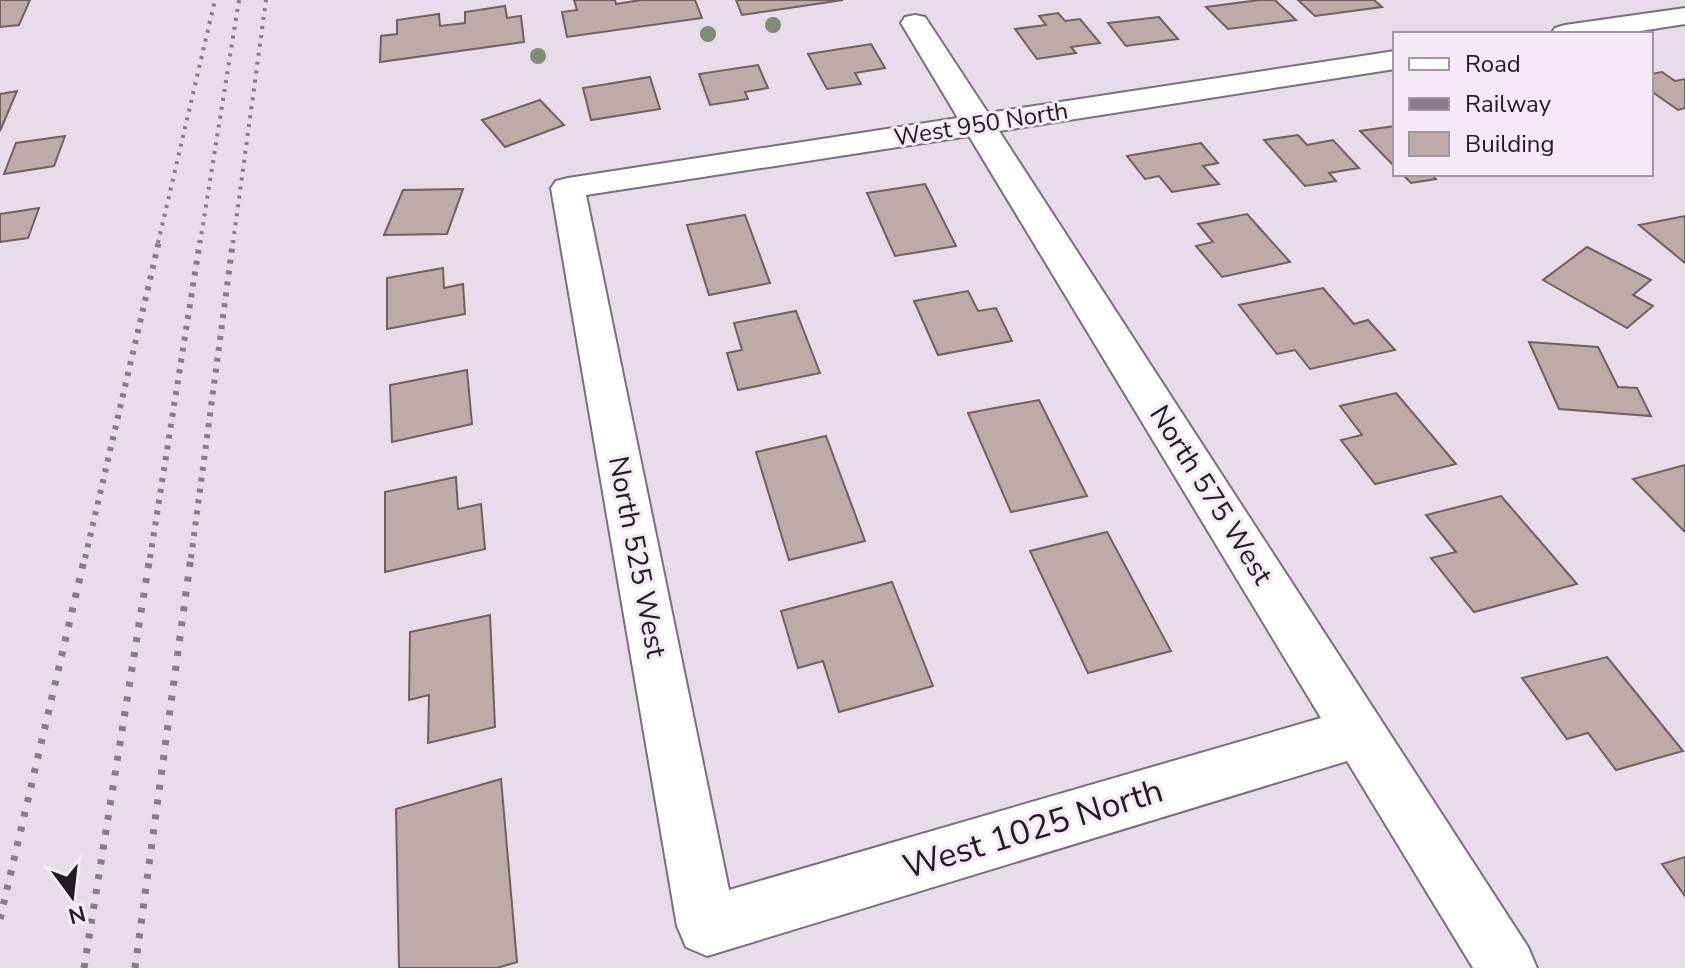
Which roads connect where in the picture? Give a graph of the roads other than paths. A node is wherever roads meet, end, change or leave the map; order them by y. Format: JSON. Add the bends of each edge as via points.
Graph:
{"nodes":[{"id":1,"x":1685,"y":16,"type":"edge"},
{"id":2,"x":915,"y":23,"type":"dead end"},
{"id":3,"x":1578,"y":32,"type":"edge"},
{"id":4,"x":1393,"y":60,"type":"edge"},
{"id":5,"x":979,"y":124,"type":"junction"},
{"id":6,"x":568,"y":188,"type":"joint"},
{"id":7,"x":1360,"y":732,"type":"junction"},
{"id":8,"x":707,"y":926,"type":"joint"},
{"id":9,"x":1507,"y":968,"type":"edge"}],
"edges":[{"from":1,"to":3,"type":"street"},
{"from":2,"to":5,"type":"street","name":"North 575 West"},
{"from":4,"to":5,"type":"street","name":"West 950 North"},
{"from":5,"to":6,"type":"street","name":"West 950 North"},
{"from":5,"to":7,"type":"street","name":"North 575 West"},
{"from":6,"to":8,"type":"street","name":"North 525 West"},
{"from":7,"to":8,"type":"street","name":"West 1025 North"},
{"from":7,"to":9,"type":"street","name":"North 575 West"}]}
